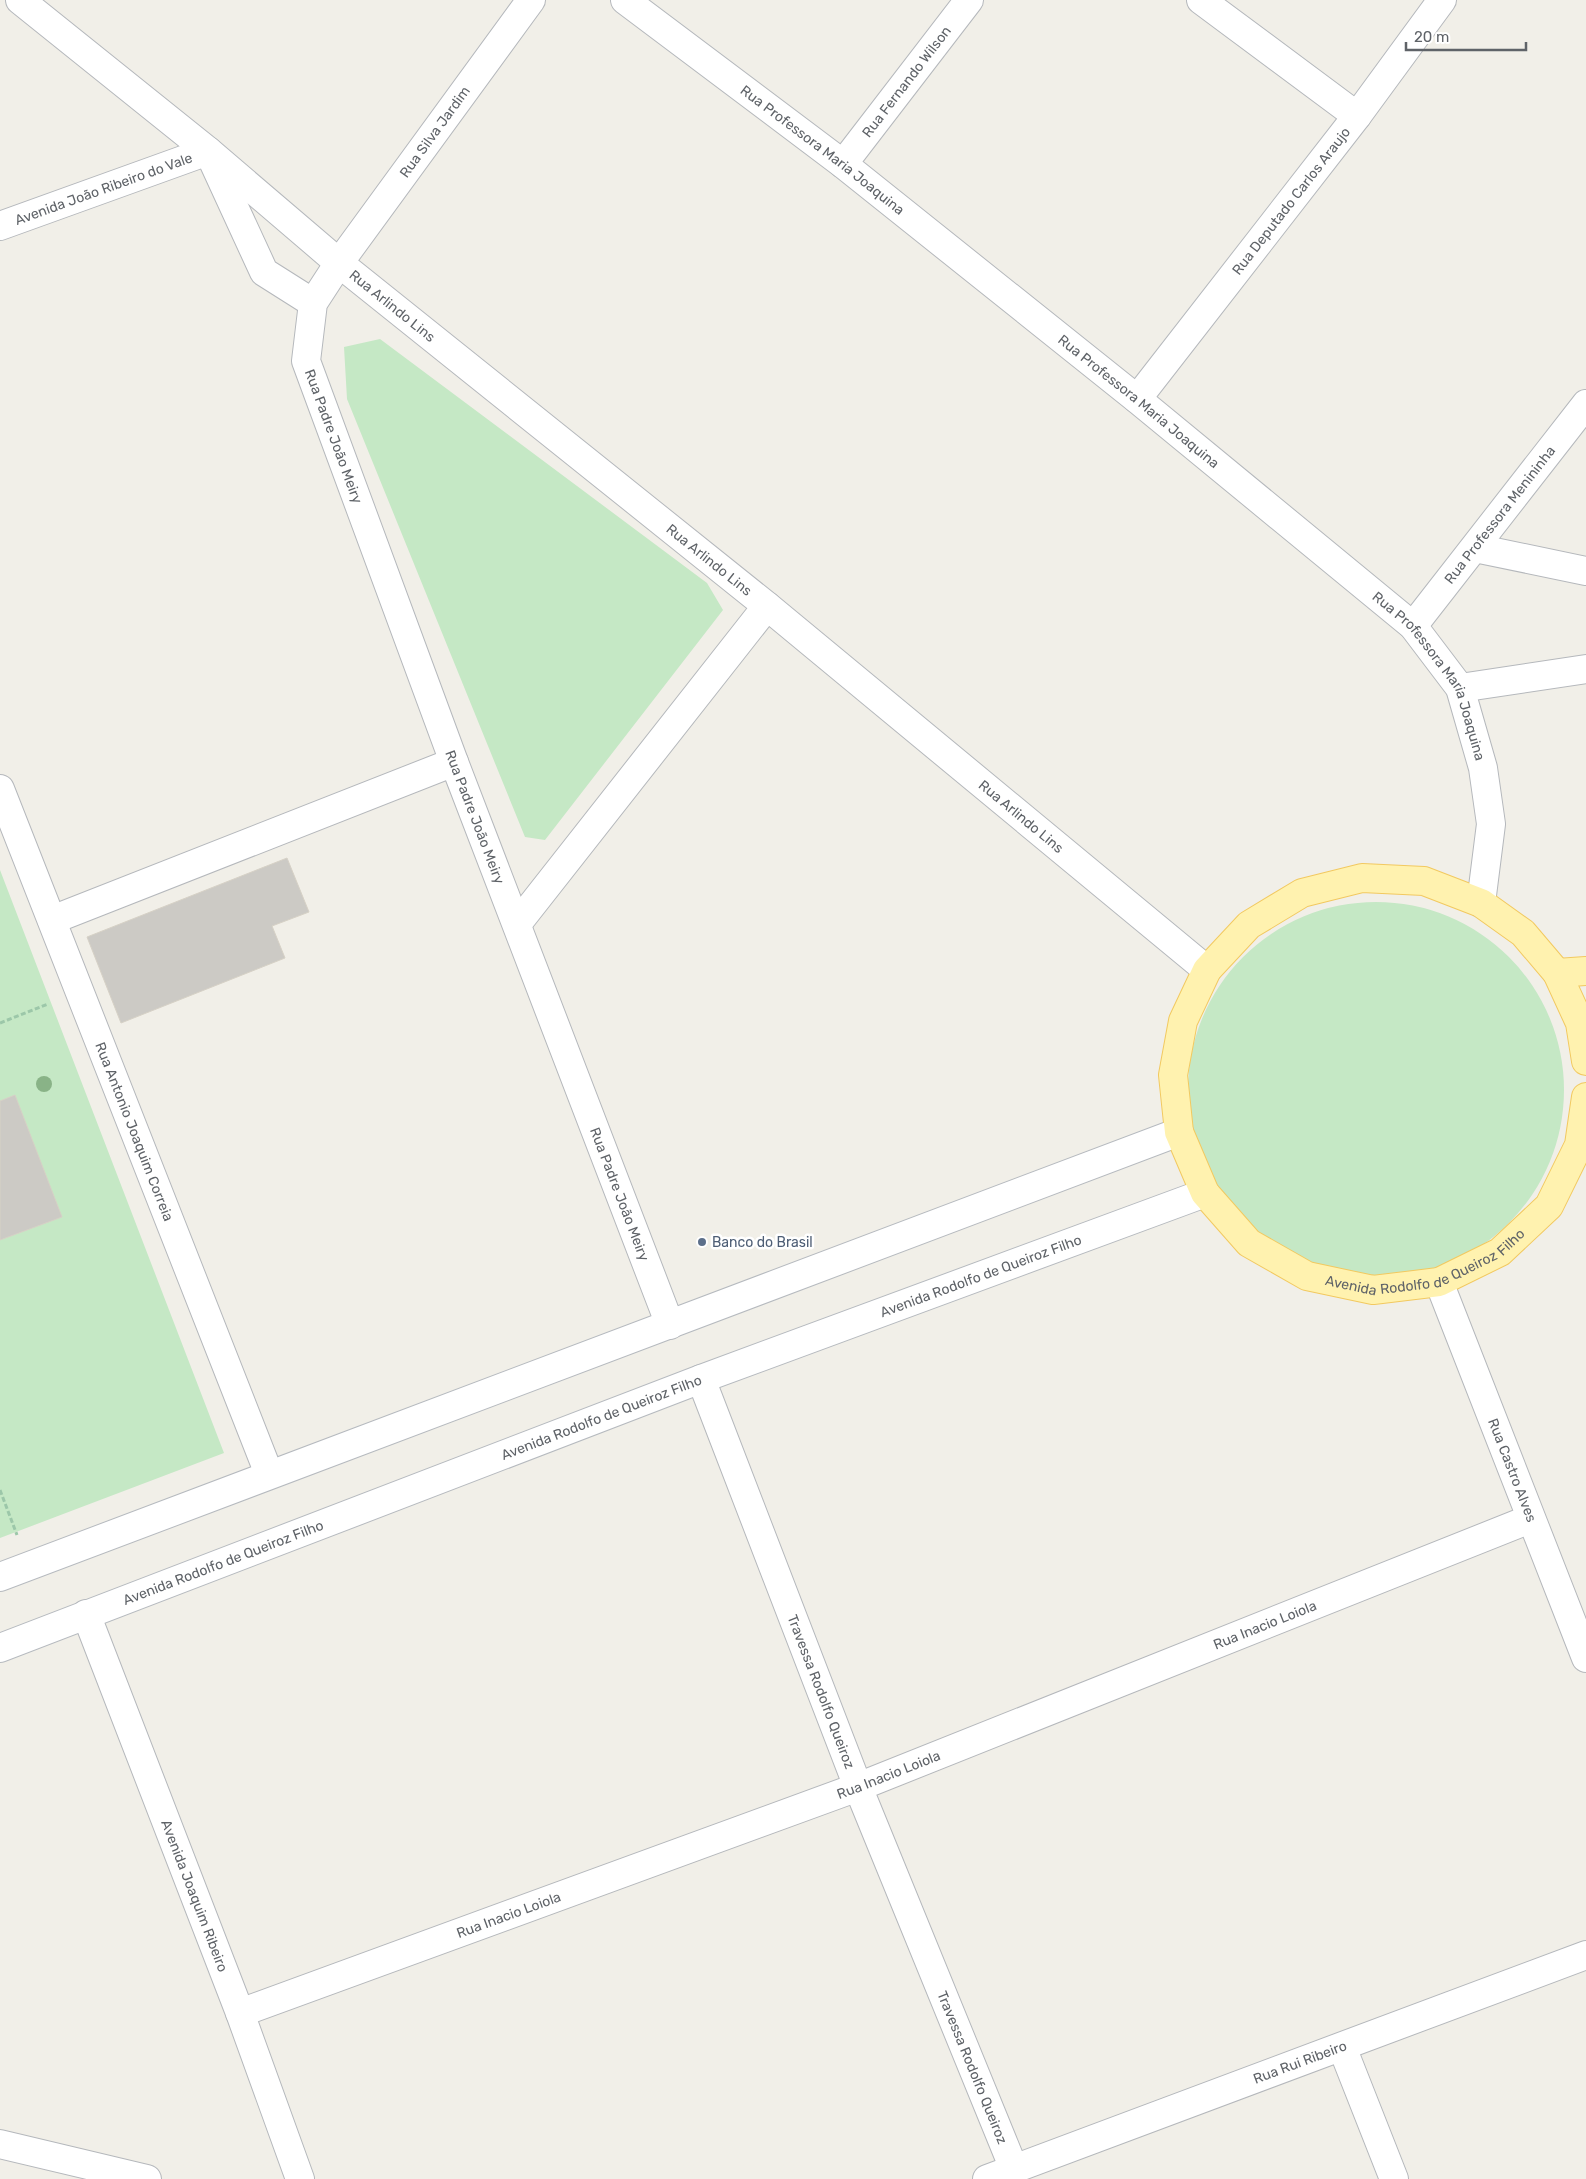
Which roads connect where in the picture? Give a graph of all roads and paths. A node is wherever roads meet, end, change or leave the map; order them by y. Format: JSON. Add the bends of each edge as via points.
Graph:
{"nodes":[{"id":1,"x":20,"y":0,"type":"edge"},
{"id":2,"x":531,"y":0,"type":"edge"},
{"id":3,"x":625,"y":0,"type":"edge"},
{"id":4,"x":969,"y":0,"type":"edge"},
{"id":5,"x":1201,"y":0,"type":"edge"},
{"id":6,"x":1442,"y":0,"type":"edge"},
{"id":7,"x":1357,"y":116,"type":"junction"},
{"id":8,"x":208,"y":151,"type":"junction"},
{"id":9,"x":843,"y":164,"type":"junction"},
{"id":10,"x":0,"y":226,"type":"edge"},
{"id":11,"x":339,"y":263,"type":"junction"},
{"id":12,"x":313,"y":303,"type":"junction"},
{"id":13,"x":1137,"y":399,"type":"junction"},
{"id":14,"x":1586,"y":404,"type":"edge"},
{"id":15,"x":1475,"y":548,"type":"junction"},
{"id":16,"x":1586,"y":571,"type":"edge"},
{"id":17,"x":767,"y":606,"type":"junction"},
{"id":18,"x":1413,"y":626,"type":"junction"},
{"id":19,"x":1586,"y":668,"type":"edge"},
{"id":20,"x":1460,"y":688,"type":"junction"},
{"id":21,"x":454,"y":762,"type":"junction"},
{"id":22,"x":0,"y":790,"type":"edge"},
{"id":23,"x":1481,"y":903,"type":"junction"},
{"id":24,"x":52,"y":920,"type":"junction"},
{"id":25,"x":517,"y":924,"type":"junction"},
{"id":26,"x":1208,"y":970,"type":"junction"},
{"id":27,"x":1586,"y":971,"type":"edge"},
{"id":28,"x":1557,"y":973,"type":"junction"},
{"id":29,"x":80,"y":992,"type":"junction"},
{"id":30,"x":0,"y":1023,"type":"edge"},
{"id":31,"x":1586,"y":1061,"type":"edge"},
{"id":32,"x":1586,"y":1098,"type":"edge"},
{"id":33,"x":1179,"y":1132,"type":"junction"},
{"id":34,"x":1205,"y":1193,"type":"junction"},
{"id":35,"x":1439,"y":1282,"type":"junction"},
{"id":36,"x":670,"y":1324,"type":"junction"},
{"id":37,"x":701,"y":1379,"type":"junction"},
{"id":38,"x":269,"y":1474,"type":"junction"},
{"id":39,"x":0,"y":1490,"type":"edge"},
{"id":40,"x":1530,"y":1519,"type":"junction"},
{"id":41,"x":29,"y":1566,"type":"junction"},
{"id":42,"x":0,"y":1576,"type":"edge"},
{"id":43,"x":86,"y":1614,"type":"junction"},
{"id":44,"x":0,"y":1648,"type":"edge"},
{"id":45,"x":1586,"y":1658,"type":"edge"},
{"id":46,"x":858,"y":1787,"type":"junction"},
{"id":47,"x":1586,"y":1955,"type":"edge"},
{"id":48,"x":240,"y":2013,"type":"junction"},
{"id":49,"x":1342,"y":2047,"type":"junction"},
{"id":50,"x":0,"y":2144,"type":"edge"},
{"id":51,"x":1014,"y":2169,"type":"junction"},
{"id":52,"x":147,"y":2179,"type":"edge"},
{"id":53,"x":300,"y":2179,"type":"edge"},
{"id":54,"x":987,"y":2179,"type":"edge"},
{"id":55,"x":1394,"y":2179,"type":"edge"}],
"edges":[{"from":1,"to":8,"type":"street","name":"Rua Arlindo Lins"},
{"from":2,"to":11,"type":"street","name":"Rua Silva Jardim"},
{"from":3,"to":9,"type":"street","name":"Rua Professora Maria Joaquina"},
{"from":4,"to":9,"type":"street","name":"Rua Fernando Wilson"},
{"from":5,"to":7,"type":"street"},
{"from":6,"to":7,"type":"street","name":"Rua Deputado Carlos Araujo"},
{"from":7,"to":13,"type":"street","name":"Rua Deputado Carlos Araujo"},
{"from":8,"to":10,"type":"street","name":"Avenida João Ribeiro do Vale"},
{"from":8,"to":11,"type":"street","name":"Rua Arlindo Lins"},
{"from":8,"to":12,"type":"street","name":"Rua Arlindo Lins","via":[[264,272]]},
{"from":9,"to":13,"type":"street","name":"Rua Professora Maria Joaquina"},
{"from":11,"to":12,"type":"street","name":"Rua Silva Jardim"},
{"from":11,"to":17,"type":"street","name":"Rua Arlindo Lins"},
{"from":12,"to":21,"type":"street","name":"Rua Padre João Meiry","via":[[306,360]]},
{"from":13,"to":18,"type":"street","name":"Rua Professora Maria Joaquina"},
{"from":14,"to":15,"type":"street","name":"Rua Professora Menininha"},
{"from":15,"to":16,"type":"street"},
{"from":15,"to":18,"type":"street","name":"Rua Professora Menininha"},
{"from":17,"to":25,"type":"street"},
{"from":17,"to":26,"type":"street","name":"Rua Arlindo Lins"},
{"from":18,"to":20,"type":"street","name":"Rua Professora Maria Joaquina"},
{"from":19,"to":20,"type":"street"},
{"from":20,"to":23,"type":"street","name":"Rua Professora Maria Joaquina","via":[[1483,768],[1491,824]]},
{"from":21,"to":24,"type":"street"},
{"from":21,"to":25,"type":"street","name":"Rua Padre João Meiry"},
{"from":22,"to":24,"type":"street","name":"Rua Antonio Joaquim Correia"},
{"from":23,"to":26,"type":"main road","name":"Avenida Rodolfo de Queiroz Filho","via":[[1424,881],[1362,878],[1302,893],[1249,925]]},
{"from":23,"to":28,"type":"main road","name":"Avenida Rodolfo de Queiroz Filho","via":[[1523,933]]},
{"from":24,"to":29,"type":"street","name":"Rua Antonio Joaquim Correia"},
{"from":25,"to":36,"type":"street","name":"Rua Padre João Meiry"},
{"from":26,"to":33,"type":"main road","name":"Avenida Rodolfo de Queiroz Filho","via":[[1183,1021],[1173,1075]]},
{"from":27,"to":28,"type":"main road"},
{"from":28,"to":31,"type":"main road","name":"Avenida Rodolfo de Queiroz Filho","via":[[1580,1023]]},
{"from":29,"to":30,"type":"path"},
{"from":29,"to":38,"type":"street","name":"Rua Antonio Joaquim Correia"},
{"from":32,"to":35,"type":"main road","name":"Avenida Rodolfo de Queiroz Filho","via":[[1580,1145],[1549,1206],[1500,1252]]},
{"from":33,"to":34,"type":"main road","name":"Avenida Rodolfo de Queiroz Filho"},
{"from":33,"to":36,"type":"street"},
{"from":34,"to":35,"type":"main road","name":"Avenida Rodolfo de Queiroz Filho","via":[[1249,1243],[1307,1276],[1372,1290]]},
{"from":34,"to":37,"type":"street","name":"Avenida Rodolfo de Queiroz Filho"},
{"from":35,"to":40,"type":"street","name":"Rua Castro Alves"},
{"from":36,"to":38,"type":"street"},
{"from":37,"to":43,"type":"street","name":"Avenida Rodolfo de Queiroz Filho"},
{"from":37,"to":46,"type":"street","name":"Travessa Rodolfo Queiroz"},
{"from":38,"to":41,"type":"street"},
{"from":39,"to":41,"type":"path"},
{"from":40,"to":45,"type":"street","name":"Rua Castro Alves"},
{"from":40,"to":46,"type":"street","name":"Rua Inacio Loiola"},
{"from":41,"to":42,"type":"street"},
{"from":43,"to":44,"type":"street","name":"Avenida Rodolfo de Queiroz Filho"},
{"from":43,"to":48,"type":"street","name":"Avenida Joaquim Ribeiro"},
{"from":46,"to":48,"type":"street","name":"Rua Inacio Loiola"},
{"from":46,"to":51,"type":"street","name":"Travessa Rodolfo Queiroz"},
{"from":47,"to":49,"type":"street","name":"Rua Rui Ribeiro"},
{"from":48,"to":53,"type":"street","name":"Avenida Joaquim Ribeiro"},
{"from":49,"to":51,"type":"street","name":"Rua Rui Ribeiro"},
{"from":49,"to":55,"type":"street"},
{"from":50,"to":52,"type":"street"},
{"from":51,"to":54,"type":"street","name":"Rua Rui Ribeiro"}]}
